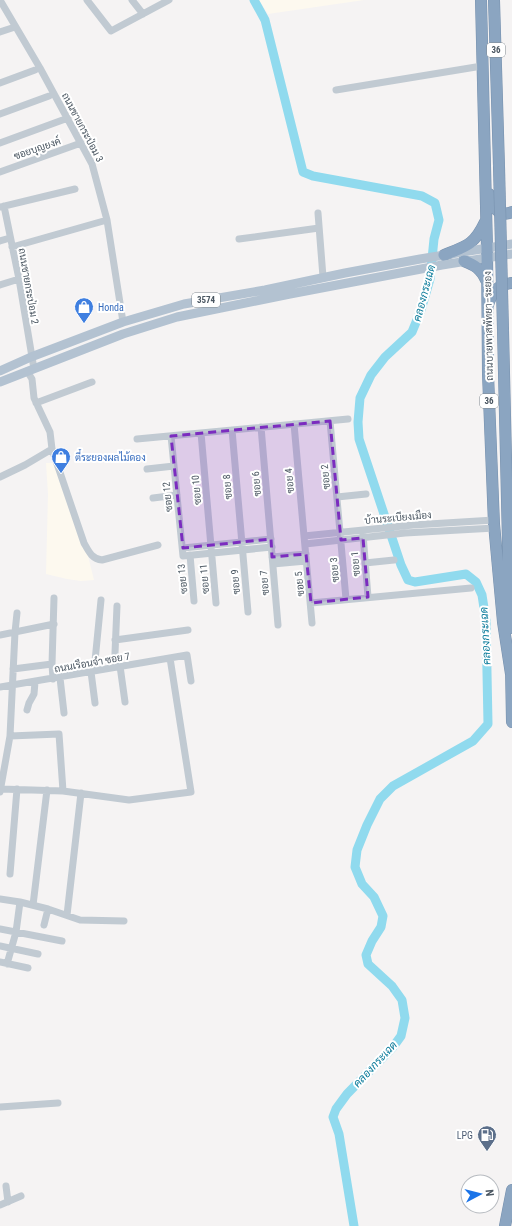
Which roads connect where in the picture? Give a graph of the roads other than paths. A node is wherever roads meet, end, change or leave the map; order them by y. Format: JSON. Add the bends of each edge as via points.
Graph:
{"nodes":[{"id":1,"x":0,"y":0,"type":"edge"},
{"id":2,"x":87,"y":0,"type":"edge"},
{"id":3,"x":132,"y":0,"type":"edge"},
{"id":4,"x":169,"y":0,"type":"edge"},
{"id":5,"x":481,"y":0,"type":"edge"},
{"id":6,"x":494,"y":0,"type":"edge"},
{"id":7,"x":143,"y":14,"type":"junction"},
{"id":8,"x":15,"y":27,"type":"junction"},
{"id":9,"x":0,"y":32,"type":"edge"},
{"id":10,"x":482,"y":66,"type":"junction"},
{"id":11,"x":35,"y":70,"type":"dead end"},
{"id":12,"x":0,"y":83,"type":"edge"},
{"id":13,"x":336,"y":90,"type":"dead end"},
{"id":14,"x":49,"y":96,"type":"dead end"},
{"id":15,"x":0,"y":114,"type":"edge"},
{"id":16,"x":68,"y":118,"type":"junction"},
{"id":17,"x":0,"y":143,"type":"edge"},
{"id":18,"x":81,"y":143,"type":"junction"},
{"id":19,"x":0,"y":172,"type":"edge"},
{"id":20,"x":485,"y":180,"type":"junction"},
{"id":21,"x":75,"y":189,"type":"dead end"},
{"id":22,"x":2,"y":207,"type":"edge"},
{"id":23,"x":512,"y":212,"type":"edge"},
{"id":24,"x":318,"y":213,"type":"dead end"},
{"id":25,"x":107,"y":220,"type":"junction"},
{"id":26,"x":486,"y":221,"type":"junction"},
{"id":27,"x":319,"y":228,"type":"junction"},
{"id":28,"x":10,"y":238,"type":"junction"},
{"id":29,"x":239,"y":239,"type":"dead end"},
{"id":30,"x":0,"y":241,"type":"edge"},
{"id":31,"x":512,"y":244,"type":"edge"},
{"id":32,"x":12,"y":247,"type":"junction"},
{"id":33,"x":487,"y":253,"type":"junction"},
{"id":34,"x":512,"y":254,"type":"edge"},
{"id":35,"x":442,"y":259,"type":"junction"},
{"id":36,"x":464,"y":261,"type":"junction"},
{"id":37,"x":323,"y":278,"type":"junction"},
{"id":38,"x":19,"y":279,"type":"junction"},
{"id":39,"x":486,"y":282,"type":"junction"},
{"id":40,"x":512,"y":283,"type":"edge"},
{"id":41,"x":0,"y":285,"type":"edge"},
{"id":42,"x":487,"y":307,"type":"junction"},
{"id":43,"x":123,"y":322,"type":"junction"},
{"id":44,"x":31,"y":357,"type":"junction"},
{"id":45,"x":30,"y":370,"type":"junction"},
{"id":46,"x":0,"y":371,"type":"edge"},
{"id":47,"x":0,"y":382,"type":"edge"},
{"id":48,"x":92,"y":382,"type":"dead end"},
{"id":49,"x":36,"y":403,"type":"junction"},
{"id":50,"x":348,"y":419,"type":"dead end"},
{"id":51,"x":330,"y":421,"type":"junction"},
{"id":52,"x":294,"y":424,"type":"junction"},
{"id":53,"x":261,"y":427,"type":"junction"},
{"id":54,"x":232,"y":430,"type":"junction"},
{"id":55,"x":201,"y":433,"type":"junction"},
{"id":56,"x":171,"y":436,"type":"junction"},
{"id":57,"x":137,"y":439,"type":"dead end"},
{"id":58,"x":52,"y":449,"type":"junction"},
{"id":59,"x":174,"y":466,"type":"junction"},
{"id":60,"x":147,"y":469,"type":"dead end"},
{"id":61,"x":0,"y":477,"type":"edge"},
{"id":62,"x":366,"y":494,"type":"dead end"},
{"id":63,"x":177,"y":495,"type":"junction"},
{"id":64,"x":337,"y":497,"type":"junction"},
{"id":65,"x":153,"y":498,"type":"dead end"},
{"id":66,"x":494,"y":524,"type":"junction"},
{"id":67,"x":363,"y":534,"type":"junction"},
{"id":68,"x":304,"y":536,"type":"junction"},
{"id":69,"x":341,"y":536,"type":"junction"},
{"id":70,"x":271,"y":543,"type":"junction"},
{"id":71,"x":305,"y":544,"type":"junction"},
{"id":72,"x":158,"y":545,"type":"dead end"},
{"id":73,"x":242,"y":546,"type":"junction"},
{"id":74,"x":183,"y":548,"type":"junction"},
{"id":75,"x":212,"y":549,"type":"junction"},
{"id":76,"x":186,"y":556,"type":"junction"},
{"id":77,"x":306,"y":557,"type":"junction"},
{"id":78,"x":273,"y":560,"type":"junction"},
{"id":79,"x":394,"y":560,"type":"dead end"},
{"id":80,"x":365,"y":563,"type":"junction"},
{"id":81,"x":471,"y":588,"type":"dead end"},
{"id":82,"x":368,"y":597,"type":"junction"},
{"id":83,"x":54,"y":598,"type":"dead end"},
{"id":84,"x":346,"y":599,"type":"junction"},
{"id":85,"x":101,"y":600,"type":"dead end"},
{"id":86,"x":194,"y":601,"type":"dead end"},
{"id":87,"x":216,"y":603,"type":"dead end"},
{"id":88,"x":311,"y":603,"type":"junction"},
{"id":89,"x":117,"y":606,"type":"dead end"},
{"id":90,"x":248,"y":612,"type":"dead end"},
{"id":91,"x":18,"y":614,"type":"dead end"},
{"id":92,"x":312,"y":622,"type":"dead end"},
{"id":93,"x":54,"y":624,"type":"junction"},
{"id":94,"x":278,"y":625,"type":"dead end"},
{"id":95,"x":188,"y":630,"type":"dead end"},
{"id":96,"x":15,"y":632,"type":"junction"},
{"id":97,"x":0,"y":635,"type":"edge"},
{"id":98,"x":115,"y":640,"type":"junction"},
{"id":99,"x":170,"y":658,"type":"junction"},
{"id":100,"x":52,"y":664,"type":"junction"},
{"id":101,"x":119,"y":667,"type":"junction"},
{"id":102,"x":13,"y":669,"type":"junction"},
{"id":103,"x":93,"y":671,"type":"junction"},
{"id":104,"x":511,"y":674,"type":"junction"},
{"id":105,"x":56,"y":678,"type":"junction"},
{"id":106,"x":191,"y":681,"type":"dead end"},
{"id":107,"x":35,"y":682,"type":"junction"},
{"id":108,"x":13,"y":685,"type":"junction"},
{"id":109,"x":0,"y":687,"type":"edge"},
{"id":110,"x":125,"y":702,"type":"dead end"},
{"id":111,"x":96,"y":703,"type":"dead end"},
{"id":112,"x":27,"y":710,"type":"dead end"},
{"id":113,"x":64,"y":713,"type":"dead end"},
{"id":114,"x":512,"y":722,"type":"edge"},
{"id":115,"x":10,"y":736,"type":"junction"},
{"id":116,"x":17,"y":789,"type":"junction"},
{"id":117,"x":0,"y":790,"type":"edge"},
{"id":118,"x":47,"y":790,"type":"junction"},
{"id":119,"x":63,"y":791,"type":"junction"},
{"id":120,"x":81,"y":793,"type":"junction"},
{"id":121,"x":10,"y":874,"type":"dead end"},
{"id":122,"x":0,"y":899,"type":"edge"},
{"id":123,"x":20,"y":902,"type":"junction"},
{"id":124,"x":33,"y":905,"type":"junction"},
{"id":125,"x":48,"y":909,"type":"junction"},
{"id":126,"x":67,"y":915,"type":"junction"},
{"id":127,"x":124,"y":921,"type":"dead end"},
{"id":128,"x":44,"y":926,"type":"dead end"},
{"id":129,"x":0,"y":929,"type":"edge"},
{"id":130,"x":16,"y":932,"type":"junction"},
{"id":131,"x":62,"y":941,"type":"dead end"},
{"id":132,"x":0,"y":946,"type":"edge"},
{"id":133,"x":12,"y":949,"type":"junction"},
{"id":134,"x":38,"y":954,"type":"dead end"},
{"id":135,"x":4,"y":963,"type":"edge"},
{"id":136,"x":28,"y":968,"type":"dead end"},
{"id":137,"x":58,"y":1103,"type":"dead end"},
{"id":138,"x":0,"y":1107,"type":"edge"},
{"id":139,"x":6,"y":1186,"type":"dead end"},
{"id":140,"x":512,"y":1190,"type":"edge"},
{"id":141,"x":21,"y":1196,"type":"dead end"},
{"id":142,"x":8,"y":1202,"type":"junction"},
{"id":143,"x":0,"y":1205,"type":"edge"},
{"id":144,"x":505,"y":1226,"type":"edge"}],
"edges":[{"from":1,"to":8,"type":"street","name":"ถนนชายกระป่อม 3"},
{"from":2,"to":7,"type":"street","via":[[111,31]]},
{"from":3,"to":7,"type":"street"},
{"from":4,"to":7,"type":"street"},
{"from":5,"to":10,"type":"highway","name":"ถนนบายพาสพัทยา–ระยอง","number":"36"},
{"from":6,"to":104,"type":"highway","name":"ถนนบายพาสพัทยา–ระยอง","number":"36","bridge":true},
{"from":8,"to":9,"type":"street"},
{"from":8,"to":16,"type":"street","name":"ถนนชายกระป่อม 3"},
{"from":10,"to":13,"type":"street"},
{"from":10,"to":20,"type":"highway","name":"ถนนบายพาสพัทยา–ระยอง","number":"36"},
{"from":11,"to":12,"type":"street"},
{"from":14,"to":15,"type":"street"},
{"from":16,"to":17,"type":"street"},
{"from":16,"to":18,"type":"street","name":"ถนนชายกระป่อม 3"},
{"from":18,"to":19,"type":"street","name":"ซอยบุญยงค์"},
{"from":18,"to":25,"type":"street","name":"ถนนชายกระป่อม 3","via":[[92,164]]},
{"from":20,"to":23,"type":"highway","via":[[493,206],[501,212]]},
{"from":20,"to":26,"type":"highway","name":"ถนนบายพาสพัทยา–ระยอง","number":"36"},
{"from":21,"to":22,"type":"street","name":"ถนนชายกระป่อม 2"},
{"from":22,"to":28,"type":"street","name":"ถนนชายกระป่อม 2"},
{"from":24,"to":27,"type":"street"},
{"from":25,"to":32,"type":"street"},
{"from":25,"to":43,"type":"street","name":"ถนนชายกระป่อม 3"},
{"from":26,"to":33,"type":"highway","name":"ถนนบายพาสพัทยา–ระยอง","number":"36"},
{"from":26,"to":35,"type":"highway","via":[[473,242]]},
{"from":27,"to":29,"type":"street"},
{"from":27,"to":37,"type":"street"},
{"from":28,"to":30,"type":"street"},
{"from":28,"to":32,"type":"street","name":"ถนนชายกระป่อม 2"},
{"from":31,"to":33,"type":"main road","number":"3574"},
{"from":32,"to":38,"type":"street","name":"ถนนชายกระป่อม 2"},
{"from":33,"to":34,"type":"main road","number":"3574"},
{"from":33,"to":35,"type":"main road","number":"3574"},
{"from":33,"to":36,"type":"main road","number":"3574"},
{"from":33,"to":39,"type":"highway","name":"ถนนบายพาสพัทยา–ระยอง","number":"36"},
{"from":35,"to":36,"type":"main road","number":"3574"},
{"from":35,"to":37,"type":"main road","number":"3574","via":[[420,259]]},
{"from":35,"to":45,"type":"main road","number":"3574","via":[[420,270],[177,317],[123,334]]},
{"from":36,"to":39,"type":"highway","via":[[477,266],[484,274]]},
{"from":37,"to":43,"type":"main road","number":"3574","via":[[184,304]]},
{"from":38,"to":41,"type":"street"},
{"from":38,"to":44,"type":"street","name":"ถนนชายกระป่อม 2"},
{"from":39,"to":42,"type":"highway","name":"ถนนบายพาสพัทยา–ระยอง","number":"36"},
{"from":40,"to":42,"type":"highway","via":[[503,285],[493,292]]},
{"from":42,"to":66,"type":"highway","name":"ถนนบายพาสพัทยา–ระยอง","number":"36"},
{"from":43,"to":44,"type":"main road","number":"3574"},
{"from":44,"to":45,"type":"street","name":"ถนนชายกระป่อม 2"},
{"from":44,"to":46,"type":"main road","number":"3574"},
{"from":45,"to":47,"type":"main road","number":"3574"},
{"from":45,"to":49,"type":"street","name":"ถนนชายกระป่อม 2"},
{"from":48,"to":49,"type":"street"},
{"from":49,"to":58,"type":"street","name":"ถนนชายกระป่อม 2","via":[[50,432]]},
{"from":50,"to":51,"type":"street"},
{"from":51,"to":52,"type":"street"},
{"from":51,"to":64,"type":"street","name":"ซอย 2"},
{"from":52,"to":53,"type":"street"},
{"from":52,"to":68,"type":"street","name":"ซอย 4"},
{"from":53,"to":54,"type":"street"},
{"from":53,"to":70,"type":"street","name":"ซอย 6"},
{"from":54,"to":55,"type":"street"},
{"from":54,"to":73,"type":"street","name":"ซอย 8"},
{"from":55,"to":56,"type":"street"},
{"from":55,"to":75,"type":"street","name":"ซอย 10"},
{"from":56,"to":57,"type":"street"},
{"from":56,"to":59,"type":"street","name":"ซอย 12"},
{"from":58,"to":61,"type":"street"},
{"from":58,"to":72,"type":"street","name":"ถนนชายกระป่อม 2","via":[[89,553],[102,560]]},
{"from":59,"to":60,"type":"street"},
{"from":59,"to":63,"type":"street","name":"ซอย 12"},
{"from":62,"to":64,"type":"street"},
{"from":63,"to":65,"type":"street"},
{"from":63,"to":74,"type":"street","name":"ซอย 12"},
{"from":64,"to":69,"type":"street","name":"ซอย 2"},
{"from":66,"to":67,"type":"street","name":"บ้านระเบียงเมือง"},
{"from":66,"to":104,"type":"highway","name":"ถนนบายพาสพัทยา–ระยอง","number":"36","via":[[503,622]]},
{"from":67,"to":69,"type":"street","name":"บ้านระเบียงเมือง"},
{"from":67,"to":80,"type":"street","name":"ซอย 1"},
{"from":68,"to":69,"type":"street","name":"บ้านระเบียงเมือง"},
{"from":68,"to":71,"type":"street","name":"ซอย 4"},
{"from":69,"to":71,"type":"street","name":"บ้านระเบียงเมือง"},
{"from":69,"to":84,"type":"street","name":"ซอย 3"},
{"from":70,"to":73,"type":"street"},
{"from":70,"to":78,"type":"street","name":"ซอย 7"},
{"from":71,"to":77,"type":"street","name":"ซอย 5"},
{"from":73,"to":75,"type":"street"},
{"from":73,"to":90,"type":"street","name":"ซอย 9"},
{"from":74,"to":75,"type":"street"},
{"from":74,"to":76,"type":"street","name":"ซอย 12"},
{"from":75,"to":76,"type":"street"},
{"from":75,"to":87,"type":"street","name":"ซอย 11"},
{"from":76,"to":86,"type":"street","name":"ซอย 13"},
{"from":77,"to":78,"type":"street"},
{"from":77,"to":88,"type":"street","name":"ซอย 5"},
{"from":78,"to":94,"type":"street","name":"ซอย 7"},
{"from":79,"to":80,"type":"street"},
{"from":80,"to":82,"type":"street","name":"ซอย 1"},
{"from":81,"to":82,"type":"street"},
{"from":82,"to":84,"type":"street"},
{"from":83,"to":93,"type":"street"},
{"from":84,"to":88,"type":"street"},
{"from":85,"to":103,"type":"street"},
{"from":88,"to":92,"type":"street","name":"ซอย 5"},
{"from":89,"to":98,"type":"street"},
{"from":91,"to":96,"type":"street"},
{"from":93,"to":96,"type":"street"},
{"from":93,"to":100,"type":"street"},
{"from":95,"to":98,"type":"street"},
{"from":96,"to":97,"type":"street"},
{"from":96,"to":102,"type":"street"},
{"from":98,"to":101,"type":"street","via":[[115,654]]},
{"from":99,"to":101,"type":"street","name":"ถนนเรือนจำ ซอย 7"},
{"from":99,"to":106,"type":"street","name":"ถนนเรือนจำ ซอย 7","via":[[187,656]]},
{"from":99,"to":120,"type":"street","via":[[191,792],[129,800]]},
{"from":100,"to":102,"type":"street"},
{"from":100,"to":105,"type":"street"},
{"from":101,"to":103,"type":"street","name":"ถนนเรือนจำ ซอย 7"},
{"from":101,"to":110,"type":"street"},
{"from":102,"to":108,"type":"street"},
{"from":103,"to":105,"type":"street","name":"ถนนเรือนจำ ซอย 7"},
{"from":103,"to":111,"type":"street"},
{"from":104,"to":114,"type":"highway","name":"ถนนบายพาสพัทยา–ระยอง","number":"36"},
{"from":105,"to":107,"type":"street","name":"ถนนเรือนจำ ซอย 7"},
{"from":105,"to":113,"type":"street"},
{"from":107,"to":108,"type":"street","name":"ถนนเรือนจำ ซอย 7"},
{"from":107,"to":112,"type":"street","via":[[34,694]]},
{"from":108,"to":109,"type":"street","name":"ถนนเรือนจำ ซอย 7"},
{"from":108,"to":115,"type":"street"},
{"from":115,"to":117,"type":"street"},
{"from":115,"to":119,"type":"street","via":[[59,734]]},
{"from":116,"to":117,"type":"street"},
{"from":116,"to":118,"type":"street"},
{"from":116,"to":121,"type":"street"},
{"from":118,"to":119,"type":"street"},
{"from":118,"to":124,"type":"street"},
{"from":119,"to":120,"type":"street"},
{"from":120,"to":126,"type":"street"},
{"from":122,"to":123,"type":"street"},
{"from":123,"to":124,"type":"street"},
{"from":123,"to":130,"type":"street"},
{"from":124,"to":125,"type":"street"},
{"from":125,"to":126,"type":"street"},
{"from":125,"to":128,"type":"street"},
{"from":126,"to":127,"type":"street","via":[[84,920]]},
{"from":129,"to":130,"type":"street"},
{"from":130,"to":131,"type":"street"},
{"from":130,"to":133,"type":"street"},
{"from":132,"to":133,"type":"street"},
{"from":133,"to":134,"type":"street"},
{"from":133,"to":135,"type":"street"},
{"from":135,"to":136,"type":"street"},
{"from":137,"to":138,"type":"street"},
{"from":139,"to":142,"type":"street"},
{"from":140,"to":144,"type":"highway"},
{"from":141,"to":142,"type":"street"},
{"from":142,"to":143,"type":"street"}]}
